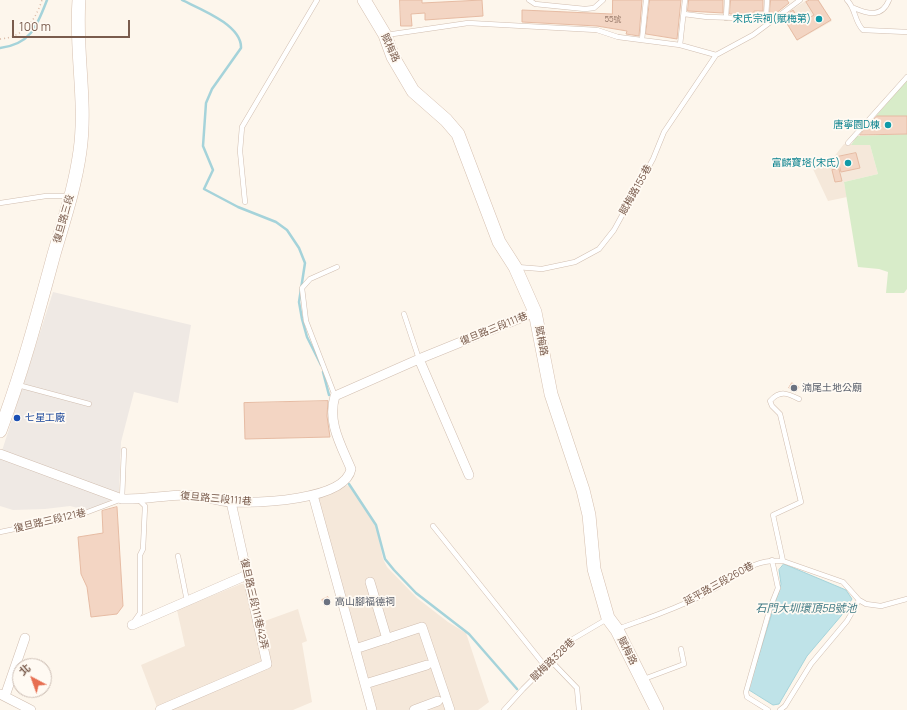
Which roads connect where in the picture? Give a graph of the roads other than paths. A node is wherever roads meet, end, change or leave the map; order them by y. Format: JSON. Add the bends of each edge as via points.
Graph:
{"nodes":[{"id":1,"x":79,"y":0,"type":"edge"},
{"id":2,"x":317,"y":0,"type":"edge"},
{"id":3,"x":365,"y":0,"type":"edge"},
{"id":4,"x":529,"y":0,"type":"edge"},
{"id":5,"x":603,"y":0,"type":"edge"},
{"id":6,"x":646,"y":0,"type":"edge"},
{"id":7,"x":685,"y":0,"type":"edge"},
{"id":8,"x":727,"y":0,"type":"edge"},
{"id":9,"x":766,"y":0,"type":"edge"},
{"id":10,"x":800,"y":0,"type":"edge"},
{"id":11,"x":889,"y":0,"type":"edge"},
{"id":12,"x":849,"y":1,"type":"edge"},
{"id":13,"x":854,"y":8,"type":"junction"},
{"id":14,"x":684,"y":14,"type":"junction"},
{"id":15,"x":726,"y":18,"type":"junction"},
{"id":16,"x":766,"y":18,"type":"junction"},
{"id":17,"x":776,"y":19,"type":"junction"},
{"id":18,"x":907,"y":32,"type":"edge"},
{"id":19,"x":385,"y":35,"type":"junction"},
{"id":20,"x":642,"y":40,"type":"junction"},
{"id":21,"x":680,"y":45,"type":"junction"},
{"id":22,"x":716,"y":55,"type":"junction"},
{"id":23,"x":907,"y":77,"type":"edge"},
{"id":24,"x":848,"y":143,"type":"dead end"},
{"id":25,"x":72,"y":196,"type":"junction"},
{"id":26,"x":245,"y":202,"type":"dead end"},
{"id":27,"x":1,"y":203,"type":"edge"},
{"id":28,"x":0,"y":209,"type":"edge"},
{"id":29,"x":337,"y":267,"type":"dead end"},
{"id":30,"x":515,"y":267,"type":"junction"},
{"id":31,"x":535,"y":312,"type":"junction"},
{"id":32,"x":404,"y":314,"type":"dead end"},
{"id":33,"x":419,"y":359,"type":"junction"},
{"id":34,"x":16,"y":384,"type":"junction"},
{"id":35,"x":336,"y":396,"type":"junction"},
{"id":36,"x":799,"y":399,"type":"dead end"},
{"id":37,"x":89,"y":404,"type":"dead end"},
{"id":38,"x":1,"y":425,"type":"edge"},
{"id":39,"x":124,"y":450,"type":"dead end"},
{"id":40,"x":0,"y":454,"type":"edge"},
{"id":41,"x":469,"y":475,"type":"dead end"},
{"id":42,"x":313,"y":495,"type":"junction"},
{"id":43,"x":122,"y":499,"type":"junction"},
{"id":44,"x":139,"y":500,"type":"junction"},
{"id":45,"x":231,"y":502,"type":"junction"},
{"id":46,"x":432,"y":526,"type":"dead end"},
{"id":47,"x":0,"y":532,"type":"edge"},
{"id":48,"x":178,"y":556,"type":"dead end"},
{"id":49,"x":772,"y":560,"type":"junction"},
{"id":50,"x":783,"y":561,"type":"junction"},
{"id":51,"x":247,"y":575,"type":"junction"},
{"id":52,"x":370,"y":582,"type":"dead end"},
{"id":53,"x":907,"y":599,"type":"edge"},
{"id":54,"x":859,"y":600,"type":"junction"},
{"id":55,"x":187,"y":601,"type":"junction"},
{"id":56,"x":608,"y":618,"type":"junction"},
{"id":57,"x":132,"y":625,"type":"joint"},
{"id":58,"x":617,"y":630,"type":"junction"},
{"id":59,"x":25,"y":638,"type":"dead end"},
{"id":60,"x":388,"y":638,"type":"junction"},
{"id":61,"x":355,"y":649,"type":"junction"},
{"id":62,"x":681,"y":649,"type":"dead end"},
{"id":63,"x":551,"y":661,"type":"junction"},
{"id":64,"x":427,"y":665,"type":"dead end"},
{"id":65,"x":545,"y":666,"type":"junction"},
{"id":66,"x":642,"y":679,"type":"junction"},
{"id":67,"x":365,"y":684,"type":"junction"},
{"id":68,"x":2,"y":695,"type":"edge"},
{"id":69,"x":438,"y":701,"type":"dead end"},
{"id":70,"x":31,"y":710,"type":"edge"},
{"id":71,"x":160,"y":710,"type":"edge"},
{"id":72,"x":372,"y":710,"type":"edge"},
{"id":73,"x":414,"y":710,"type":"edge"},
{"id":74,"x":450,"y":710,"type":"edge"},
{"id":75,"x":504,"y":710,"type":"edge"},
{"id":76,"x":579,"y":710,"type":"edge"},
{"id":77,"x":657,"y":710,"type":"edge"},
{"id":78,"x":768,"y":710,"type":"edge"},
{"id":79,"x":780,"y":710,"type":"edge"}],
"edges":[{"from":1,"to":25,"type":"street","name":"復旦路三段","via":[[83,117]]},
{"from":2,"to":26,"type":"lane","via":[[242,127],[240,150]]},
{"from":3,"to":19,"type":"street","name":"賦梅路"},
{"from":4,"to":5,"type":"lane","via":[[535,4],[585,9],[594,8]]},
{"from":6,"to":20,"type":"lane"},
{"from":7,"to":14,"type":"lane"},
{"from":8,"to":15,"type":"lane"},
{"from":9,"to":16,"type":"lane"},
{"from":10,"to":17,"type":"lane"},
{"from":11,"to":13,"type":"lane","via":[[887,6],[876,14]]},
{"from":12,"to":13,"type":"lane"},
{"from":13,"to":18,"type":"lane","via":[[858,25],[863,30]]},
{"from":14,"to":15,"type":"lane"},
{"from":14,"to":21,"type":"lane"},
{"from":15,"to":16,"type":"lane"},
{"from":16,"to":17,"type":"lane"},
{"from":17,"to":22,"type":"lane"},
{"from":19,"to":20,"type":"lane","via":[[468,23],[597,30],[618,37]]},
{"from":19,"to":30,"type":"street","name":"賦梅路","via":[[393,57],[413,91],[458,134],[499,242]]},
{"from":20,"to":21,"type":"lane"},
{"from":21,"to":22,"type":"lane"},
{"from":22,"to":30,"type":"lane","name":"賦梅路155巷","via":[[664,132],[653,159],[614,230],[599,248],[575,262],[542,269]]},
{"from":23,"to":24,"type":"lane"},
{"from":25,"to":27,"type":"lane","via":[[46,196]]},
{"from":25,"to":34,"type":"street","name":"復旦路三段"},
{"from":27,"to":28,"type":"lane"},
{"from":29,"to":35,"type":"lane","via":[[310,279],[302,288],[306,321]]},
{"from":30,"to":31,"type":"street","name":"賦梅路"},
{"from":31,"to":33,"type":"street","name":"復旦路三段111巷"},
{"from":31,"to":56,"type":"street","name":"賦梅路","via":[[551,394],[584,490],[594,569]]},
{"from":32,"to":33,"type":"lane"},
{"from":33,"to":35,"type":"street","name":"復旦路三段111巷"},
{"from":33,"to":41,"type":"street"},
{"from":34,"to":37,"type":"lane"},
{"from":34,"to":38,"type":"street","name":"復旦路三段"},
{"from":35,"to":42,"type":"street","name":"復旦路三段111巷","via":[[332,406],[332,423],[351,469],[350,474],[343,484]]},
{"from":36,"to":50,"type":"lane","via":[[781,393],[770,401],[780,414],[801,502],[773,515]]},
{"from":39,"to":43,"type":"lane"},
{"from":40,"to":43,"type":"street","name":"復旦路三段111巷"},
{"from":42,"to":45,"type":"street","name":"復旦路三段111巷","via":[[267,502]]},
{"from":42,"to":61,"type":"street"},
{"from":43,"to":44,"type":"street","name":"復旦路三段111巷"},
{"from":43,"to":47,"type":"lane","name":"復旦路三段121巷","via":[[77,516]]},
{"from":44,"to":45,"type":"street","name":"復旦路三段111巷","via":[[189,495]]},
{"from":44,"to":57,"type":"lane","via":[[145,506],[143,549],[140,555],[140,613]]},
{"from":45,"to":51,"type":"street","name":"復旦路三段111巷42弄"},
{"from":46,"to":65,"type":"lane"},
{"from":48,"to":55,"type":"lane"},
{"from":49,"to":50,"type":"lane","name":"延平路三段260巷"},
{"from":49,"to":58,"type":"lane","name":"延平路三段260巷","via":[[759,562],[738,572],[720,585],[681,605]]},
{"from":49,"to":78,"type":"lane","via":[[778,588],[746,692],[747,697]]},
{"from":50,"to":54,"type":"lane","name":"延平路三段260巷","via":[[843,582]]},
{"from":51,"to":55,"type":"street"},
{"from":51,"to":71,"type":"street","name":"復旦路三段111巷42弄","via":[[267,664]]},
{"from":52,"to":60,"type":"street"},
{"from":53,"to":54,"type":"lane","via":[[881,606],[866,604]]},
{"from":54,"to":79,"type":"lane","via":[[848,621],[811,664]]},
{"from":55,"to":57,"type":"street"},
{"from":56,"to":58,"type":"street","name":"賦梅路"},
{"from":56,"to":63,"type":"lane","name":"賦梅路328巷","via":[[573,639]]},
{"from":58,"to":66,"type":"street","name":"賦梅路"},
{"from":59,"to":68,"type":"street"},
{"from":60,"to":61,"type":"street"},
{"from":60,"to":74,"type":"street","via":[[422,627]]},
{"from":61,"to":67,"type":"street"},
{"from":62,"to":66,"type":"lane","via":[[684,664]]},
{"from":63,"to":65,"type":"lane","name":"賦梅路328巷"},
{"from":63,"to":76,"type":"lane","via":[[577,688]]},
{"from":64,"to":67,"type":"street"},
{"from":65,"to":75,"type":"lane","name":"賦梅路328巷"},
{"from":66,"to":77,"type":"street","name":"賦梅路"},
{"from":67,"to":72,"type":"street"},
{"from":68,"to":70,"type":"street"},
{"from":69,"to":73,"type":"street"}]}
